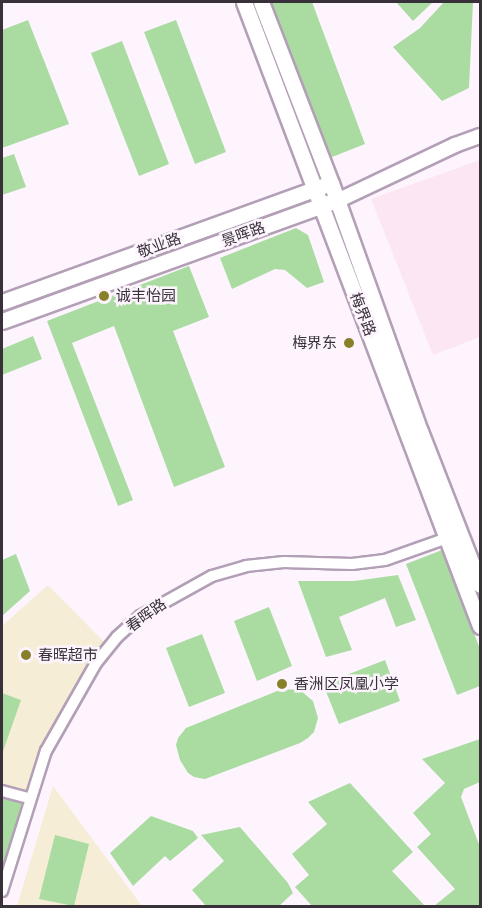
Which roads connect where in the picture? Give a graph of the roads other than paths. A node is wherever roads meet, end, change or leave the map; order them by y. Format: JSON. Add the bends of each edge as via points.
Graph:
{"nodes":[{"id":1,"x":244,"y":2,"type":"edge"},
{"id":2,"x":261,"y":2,"type":"edge"},
{"id":3,"x":480,"y":136,"type":"edge"},
{"id":4,"x":331,"y":183,"type":"junction"},
{"id":5,"x":316,"y":189,"type":"junction"},
{"id":6,"x":329,"y":203,"type":"junction"},
{"id":7,"x":2,"y":302,"type":"edge"},
{"id":8,"x":2,"y":321,"type":"edge"},
{"id":9,"x":447,"y":538,"type":"junction"},
{"id":10,"x":480,"y":585,"type":"edge"},
{"id":11,"x":480,"y":626,"type":"edge"},
{"id":12,"x":2,"y":791,"type":"edge"},
{"id":13,"x":29,"y":798,"type":"junction"},
{"id":14,"x":2,"y":891,"type":"edge"}],
"edges":[{"from":1,"to":5,"type":"main road","name":"梅界路"},
{"from":2,"to":4,"type":"main road"},
{"from":3,"to":6,"type":"street","name":"景晖路"},
{"from":4,"to":5,"type":"main road","name":"敬业路"},
{"from":4,"to":6,"type":"main road"},
{"from":5,"to":6,"type":"main road","name":"梅界路"},
{"from":5,"to":7,"type":"main road","name":"敬业路"},
{"from":6,"to":8,"type":"main road","name":"景晖路"},
{"from":6,"to":9,"type":"main road","name":"梅界路"},
{"from":6,"to":10,"type":"main road"},
{"from":9,"to":11,"type":"main road","name":"梅界路"},
{"from":9,"to":13,"type":"street","name":"春晖路","via":[[386,560],[246,566],[212,576],[147,611],[117,637],[96,663],[46,751]]},
{"from":12,"to":13,"type":"street"},
{"from":13,"to":14,"type":"street","name":"春晖路"}]}
